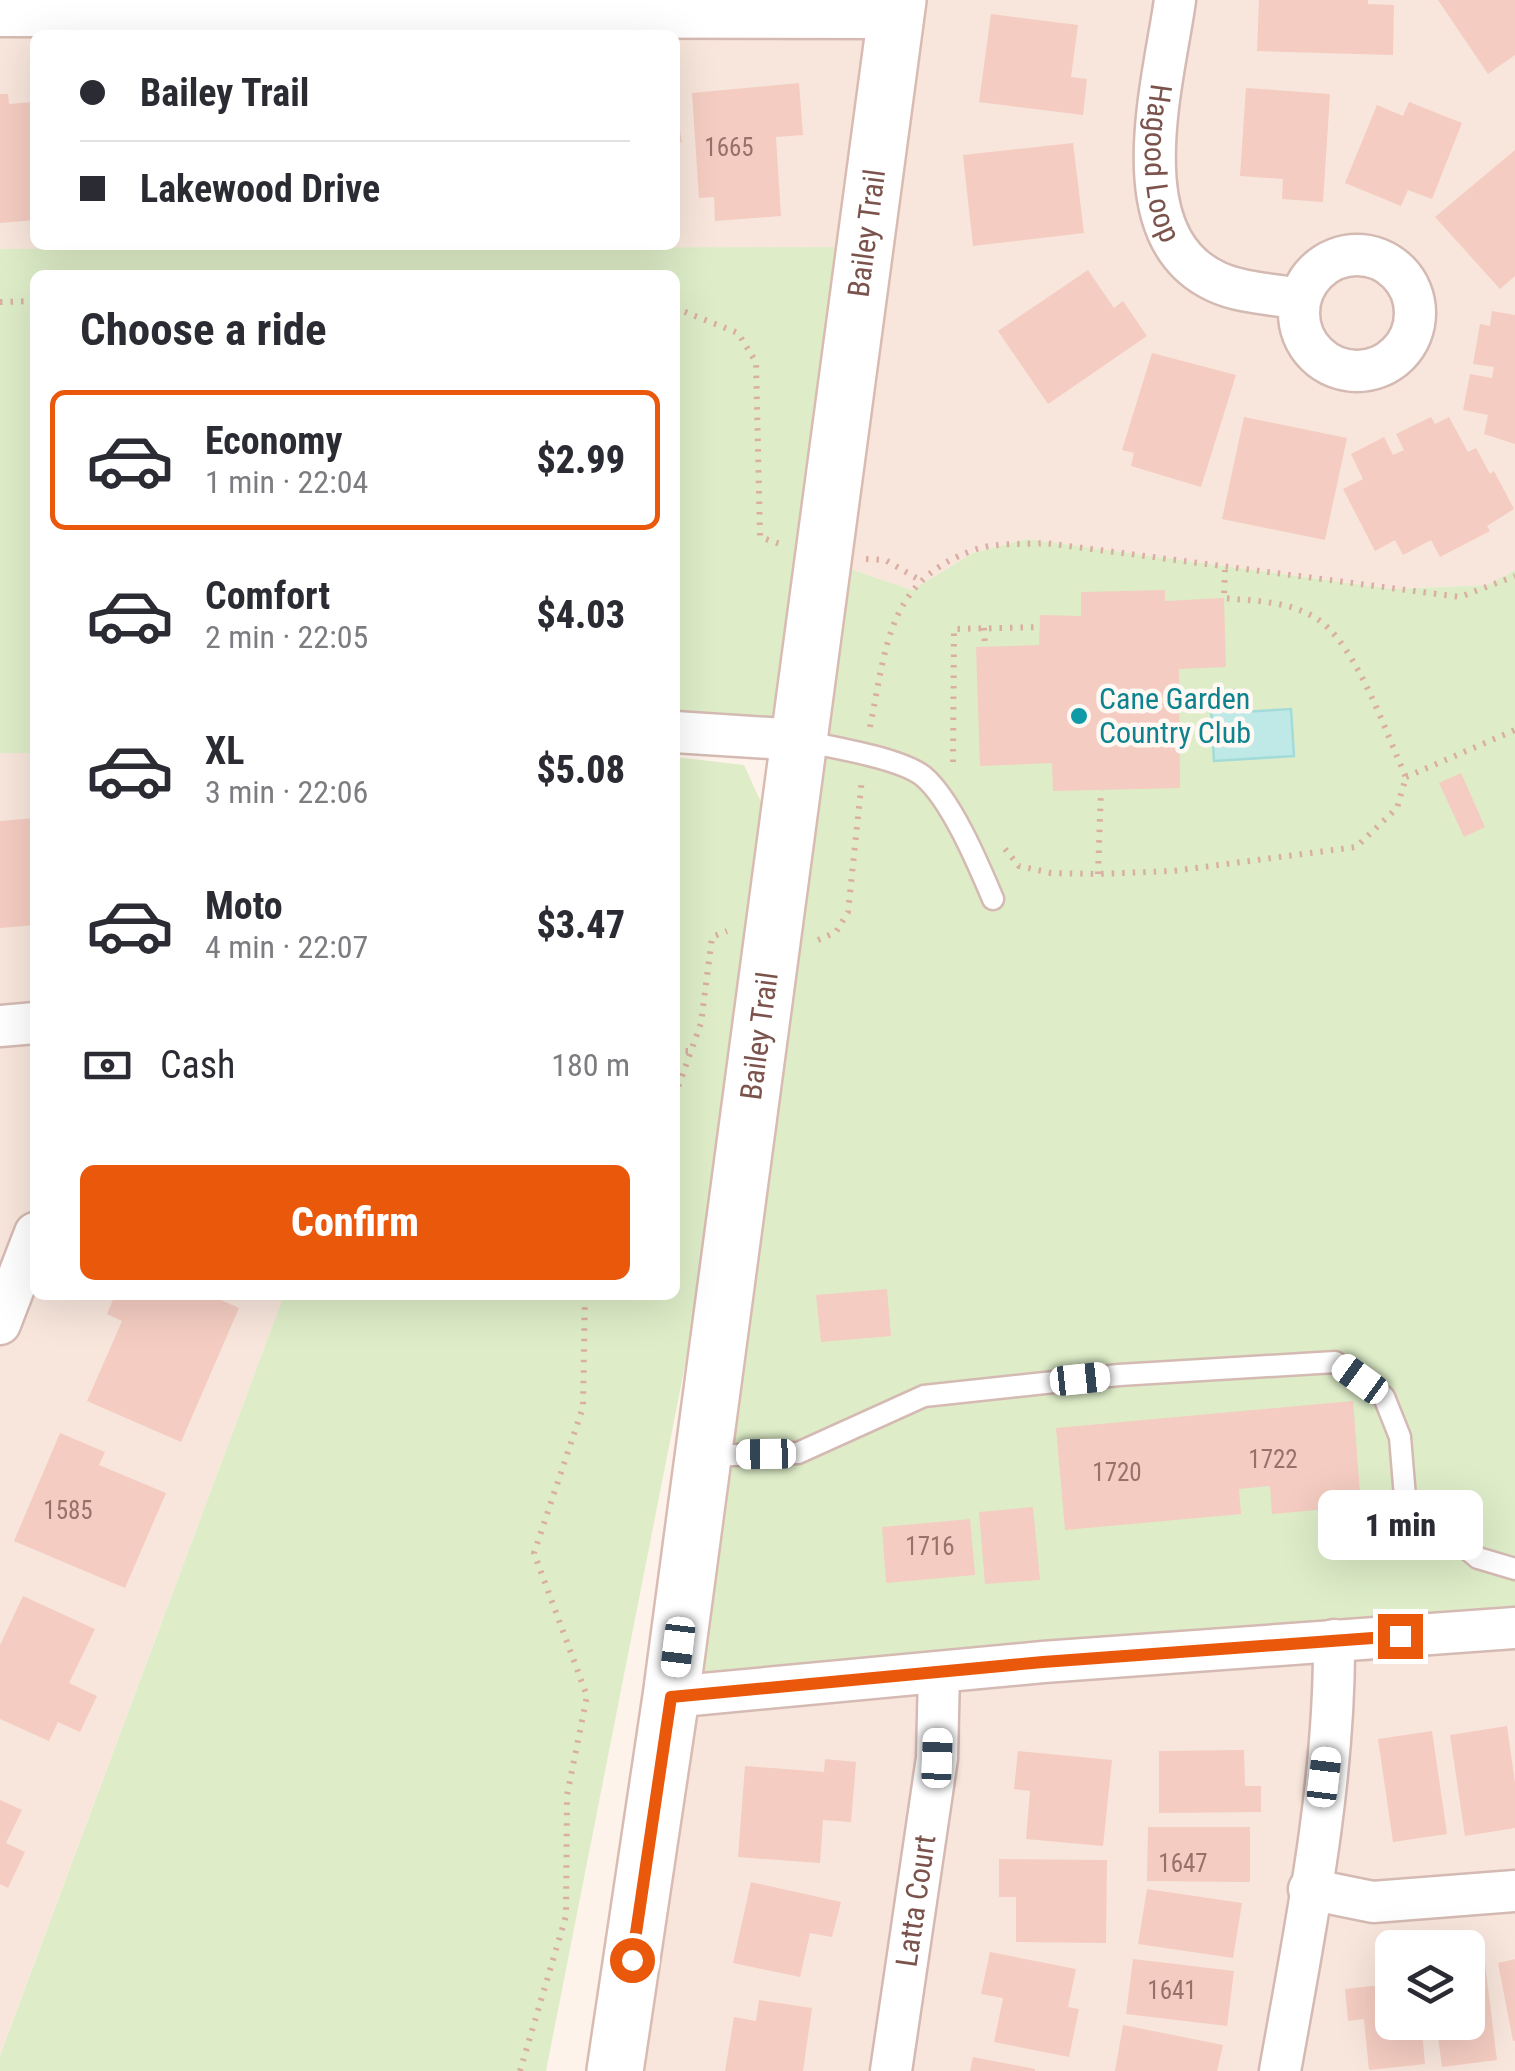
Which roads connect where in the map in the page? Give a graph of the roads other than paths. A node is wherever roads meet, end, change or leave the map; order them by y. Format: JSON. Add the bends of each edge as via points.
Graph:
{"nodes":[{"id":1,"x":1175,"y":0,"type":"edge"},
{"id":2,"x":631,"y":7,"type":"edge"},
{"id":3,"x":897,"y":9,"type":"edge"},
{"id":4,"x":0,"y":16,"type":"edge"},
{"id":5,"x":1299,"y":298,"type":"dead end"},
{"id":6,"x":680,"y":732,"type":"edge"},
{"id":7,"x":800,"y":740,"type":"junction"},
{"id":8,"x":993,"y":899,"type":"dead end"},
{"id":9,"x":30,"y":1023,"type":"edge"},
{"id":10,"x":0,"y":1026,"type":"edge"},
{"id":11,"x":30,"y":1246,"type":"edge"},
{"id":12,"x":0,"y":1324,"type":"edge"},
{"id":13,"x":703,"y":1456,"type":"junction"},
{"id":14,"x":1515,"y":1570,"type":"edge"},
{"id":15,"x":1515,"y":1628,"type":"edge"},
{"id":16,"x":1334,"y":1640,"type":"junction"},
{"id":17,"x":940,"y":1672,"type":"junction"},
{"id":18,"x":671,"y":1697,"type":"junction"},
{"id":19,"x":1309,"y":1889,"type":"junction"},
{"id":20,"x":1515,"y":1891,"type":"edge"},
{"id":21,"x":616,"y":2071,"type":"edge"},
{"id":22,"x":891,"y":2071,"type":"edge"},
{"id":23,"x":1280,"y":2071,"type":"edge"}],
"edges":[{"from":1,"to":5,"type":"street","name":"Hagood Loop","via":[[1153,154],[1161,214],[1196,269],[1216,282]]},
{"from":2,"to":3,"type":"street"},
{"from":2,"to":4,"type":"street"},
{"from":3,"to":7,"type":"street","name":"Bailey Trail"},
{"from":6,"to":7,"type":"street"},
{"from":7,"to":8,"type":"lane","via":[[922,776],[969,843]]},
{"from":7,"to":13,"type":"street","name":"Bailey Trail"},
{"from":9,"to":10,"type":"street"},
{"from":11,"to":12,"type":"street"},
{"from":13,"to":14,"type":"lane","via":[[798,1453],[924,1396],[1335,1362],[1384,1396],[1400,1437],[1406,1497],[1478,1558]]},
{"from":13,"to":18,"type":"street","name":"Bailey Trail"},
{"from":15,"to":16,"type":"street"},
{"from":16,"to":17,"type":"street"},
{"from":16,"to":19,"type":"street","via":[[1334,1692]]},
{"from":17,"to":18,"type":"street"},
{"from":17,"to":22,"type":"street","name":"Latta Court","via":[[937,1758]]},
{"from":18,"to":21,"type":"street","name":"Bailey Trail"},
{"from":19,"to":20,"type":"street","via":[[1373,1902]]},
{"from":19,"to":23,"type":"street"}]}
